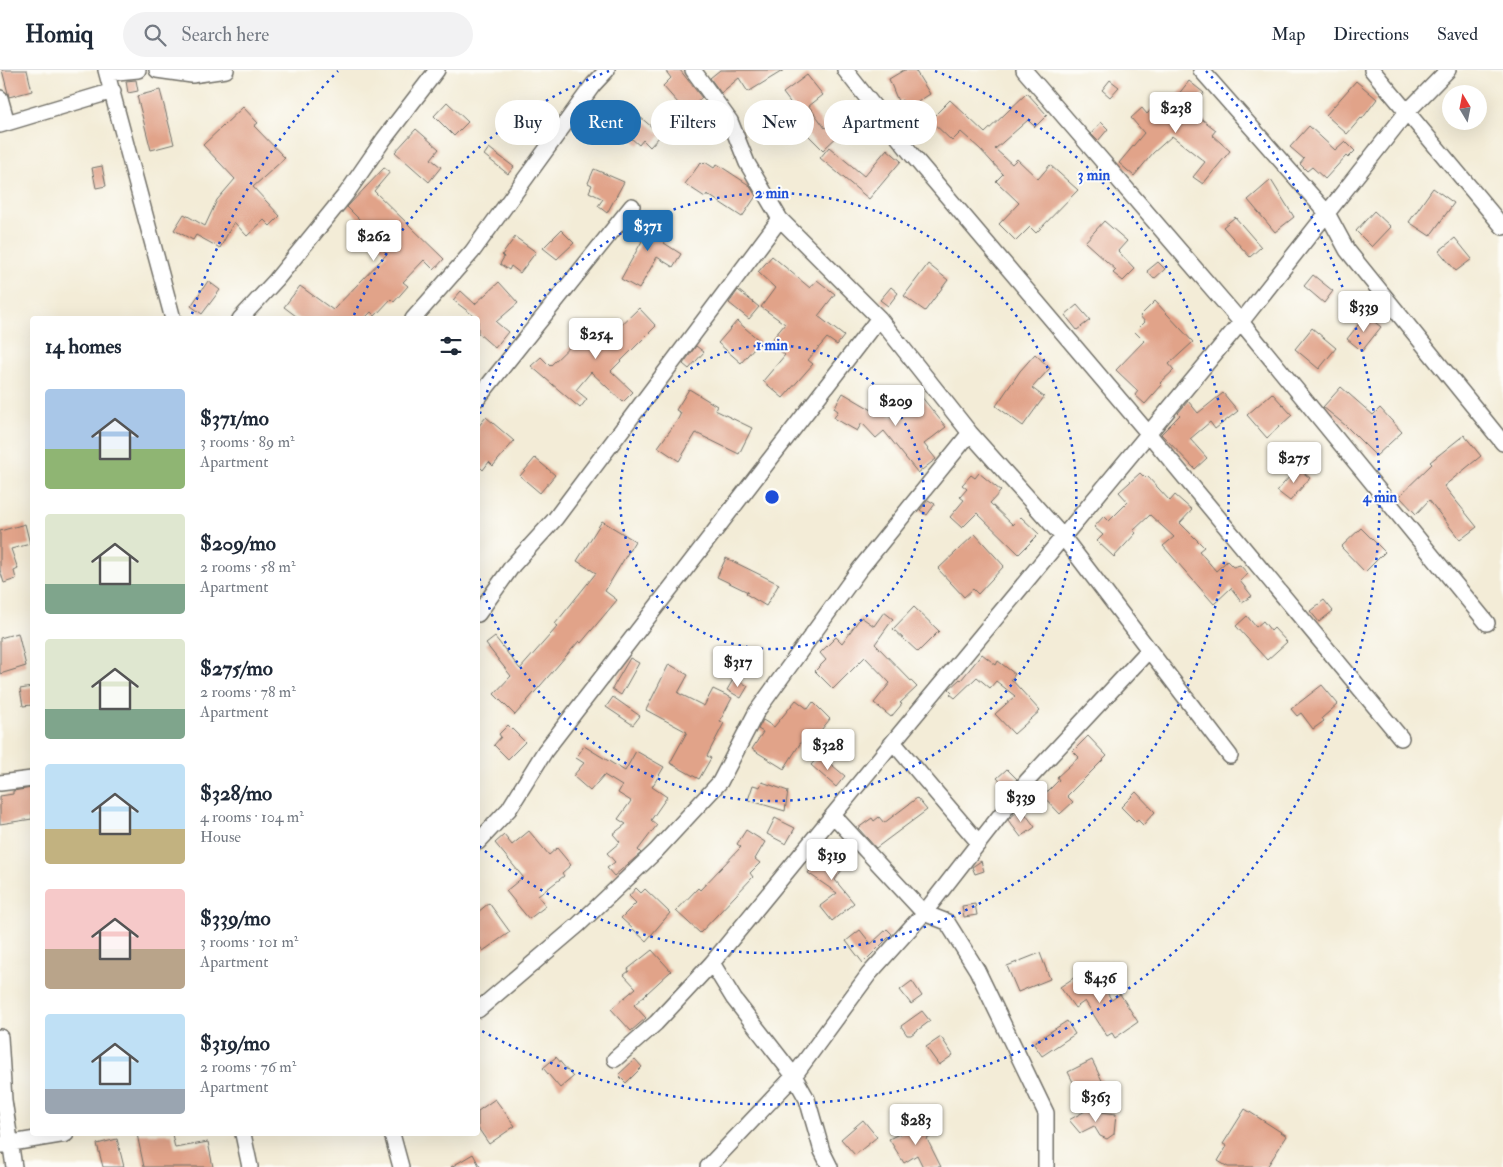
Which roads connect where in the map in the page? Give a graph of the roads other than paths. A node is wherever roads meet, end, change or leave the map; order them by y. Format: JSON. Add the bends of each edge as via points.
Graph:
{"nodes":[{"id":1,"x":138,"y":70,"type":"edge"},
{"id":2,"x":157,"y":70,"type":"edge"},
{"id":3,"x":226,"y":70,"type":"edge"},
{"id":4,"x":437,"y":70,"type":"edge"},
{"id":5,"x":607,"y":70,"type":"edge"},
{"id":6,"x":693,"y":70,"type":"edge"},
{"id":7,"x":845,"y":70,"type":"edge"},
{"id":8,"x":1024,"y":70,"type":"edge"},
{"id":9,"x":1201,"y":70,"type":"edge"},
{"id":10,"x":1372,"y":70,"type":"edge"},
{"id":11,"x":1448,"y":70,"type":"edge"},
{"id":12,"x":106,"y":72,"type":"edge"},
{"id":13,"x":113,"y":91,"type":"junction"},
{"id":14,"x":0,"y":98,"type":"edge"},
{"id":15,"x":1406,"y":114,"type":"junction"},
{"id":16,"x":3,"y":124,"type":"edge"},
{"id":17,"x":632,"y":206,"type":"dead end"},
{"id":18,"x":1327,"y":213,"type":"junction"},
{"id":19,"x":780,"y":219,"type":"junction"},
{"id":20,"x":1503,"y":227,"type":"edge"},
{"id":21,"x":172,"y":316,"type":"edge"},
{"id":22,"x":243,"y":316,"type":"edge"},
{"id":23,"x":416,"y":316,"type":"edge"},
{"id":24,"x":879,"y":318,"type":"junction"},
{"id":25,"x":1241,"y":322,"type":"junction"},
{"id":26,"x":480,"y":396,"type":"edge"},
{"id":27,"x":1148,"y":432,"type":"junction"},
{"id":28,"x":970,"y":433,"type":"junction"},
{"id":29,"x":1503,"y":443,"type":"edge"},
{"id":30,"x":1063,"y":538,"type":"junction"},
{"id":31,"x":480,"y":611,"type":"edge"},
{"id":32,"x":1487,"y":624,"type":"dead end"},
{"id":33,"x":1149,"y":650,"type":"junction"},
{"id":34,"x":1401,"y":738,"type":"dead end"},
{"id":35,"x":892,"y":742,"type":"junction"},
{"id":36,"x":1230,"y":756,"type":"dead end"},
{"id":37,"x":30,"y":779,"type":"edge"},
{"id":38,"x":0,"y":783,"type":"edge"},
{"id":39,"x":832,"y":815,"type":"junction"},
{"id":40,"x":480,"y":840,"type":"edge"},
{"id":41,"x":979,"y":843,"type":"junction"},
{"id":42,"x":924,"y":913,"type":"junction"},
{"id":43,"x":712,"y":963,"type":"junction"},
{"id":44,"x":480,"y":1008,"type":"edge"},
{"id":45,"x":0,"y":1037,"type":"edge"},
{"id":46,"x":614,"y":1059,"type":"dead end"},
{"id":47,"x":794,"y":1076,"type":"junction"},
{"id":48,"x":55,"y":1136,"type":"edge"},
{"id":49,"x":243,"y":1136,"type":"edge"},
{"id":50,"x":393,"y":1136,"type":"edge"},
{"id":51,"x":6,"y":1145,"type":"edge"},
{"id":52,"x":14,"y":1167,"type":"edge"},
{"id":53,"x":250,"y":1167,"type":"edge"},
{"id":54,"x":401,"y":1167,"type":"edge"},
{"id":55,"x":708,"y":1167,"type":"edge"},
{"id":56,"x":830,"y":1167,"type":"edge"},
{"id":57,"x":1046,"y":1167,"type":"edge"}],
"edges":[{"from":1,"to":12,"type":"street"},
{"from":2,"to":3,"type":"street","via":[[192,75]]},
{"from":4,"to":22,"type":"street","via":[[346,194]]},
{"from":5,"to":23,"type":"street","via":[[472,252]]},
{"from":6,"to":19,"type":"street","via":[[730,121],[747,163]]},
{"from":7,"to":27,"type":"street","via":[[913,156]]},
{"from":8,"to":25,"type":"street"},
{"from":9,"to":18,"type":"street"},
{"from":10,"to":15,"type":"street"},
{"from":11,"to":15,"type":"street"},
{"from":12,"to":13,"type":"street"},
{"from":13,"to":16,"type":"street"},
{"from":13,"to":21,"type":"street"},
{"from":14,"to":16,"type":"street"},
{"from":15,"to":18,"type":"street"},
{"from":15,"to":20,"type":"street"},
{"from":17,"to":26,"type":"street"},
{"from":18,"to":25,"type":"street"},
{"from":18,"to":29,"type":"street","via":[[1347,250]]},
{"from":19,"to":24,"type":"street"},
{"from":19,"to":31,"type":"street","via":[[555,519],[513,565]]},
{"from":24,"to":28,"type":"street"},
{"from":24,"to":40,"type":"street","via":[[545,751],[508,809]]},
{"from":25,"to":27,"type":"street"},
{"from":25,"to":32,"type":"street"},
{"from":27,"to":30,"type":"street"},
{"from":27,"to":34,"type":"street"},
{"from":28,"to":30,"type":"street"},
{"from":28,"to":44,"type":"street","via":[[859,570],[763,703],[720,782],[578,925]]},
{"from":30,"to":33,"type":"street"},
{"from":30,"to":35,"type":"street"},
{"from":33,"to":36,"type":"street"},
{"from":33,"to":41,"type":"street","via":[[1028,781]]},
{"from":35,"to":39,"type":"street"},
{"from":35,"to":41,"type":"street"},
{"from":37,"to":38,"type":"street"},
{"from":39,"to":42,"type":"street"},
{"from":39,"to":43,"type":"street"},
{"from":41,"to":42,"type":"street"},
{"from":42,"to":47,"type":"street","via":[[869,974]]},
{"from":42,"to":57,"type":"street","via":[[947,922],[977,970],[1046,1113]]},
{"from":43,"to":46,"type":"street","via":[[656,1023]]},
{"from":43,"to":47,"type":"street","via":[[734,999]]},
{"from":45,"to":51,"type":"street"},
{"from":47,"to":55,"type":"street"},
{"from":47,"to":56,"type":"street","via":[[807,1100]]},
{"from":48,"to":51,"type":"street"},
{"from":49,"to":53,"type":"street"},
{"from":50,"to":54,"type":"street"},
{"from":51,"to":52,"type":"street"}]}
